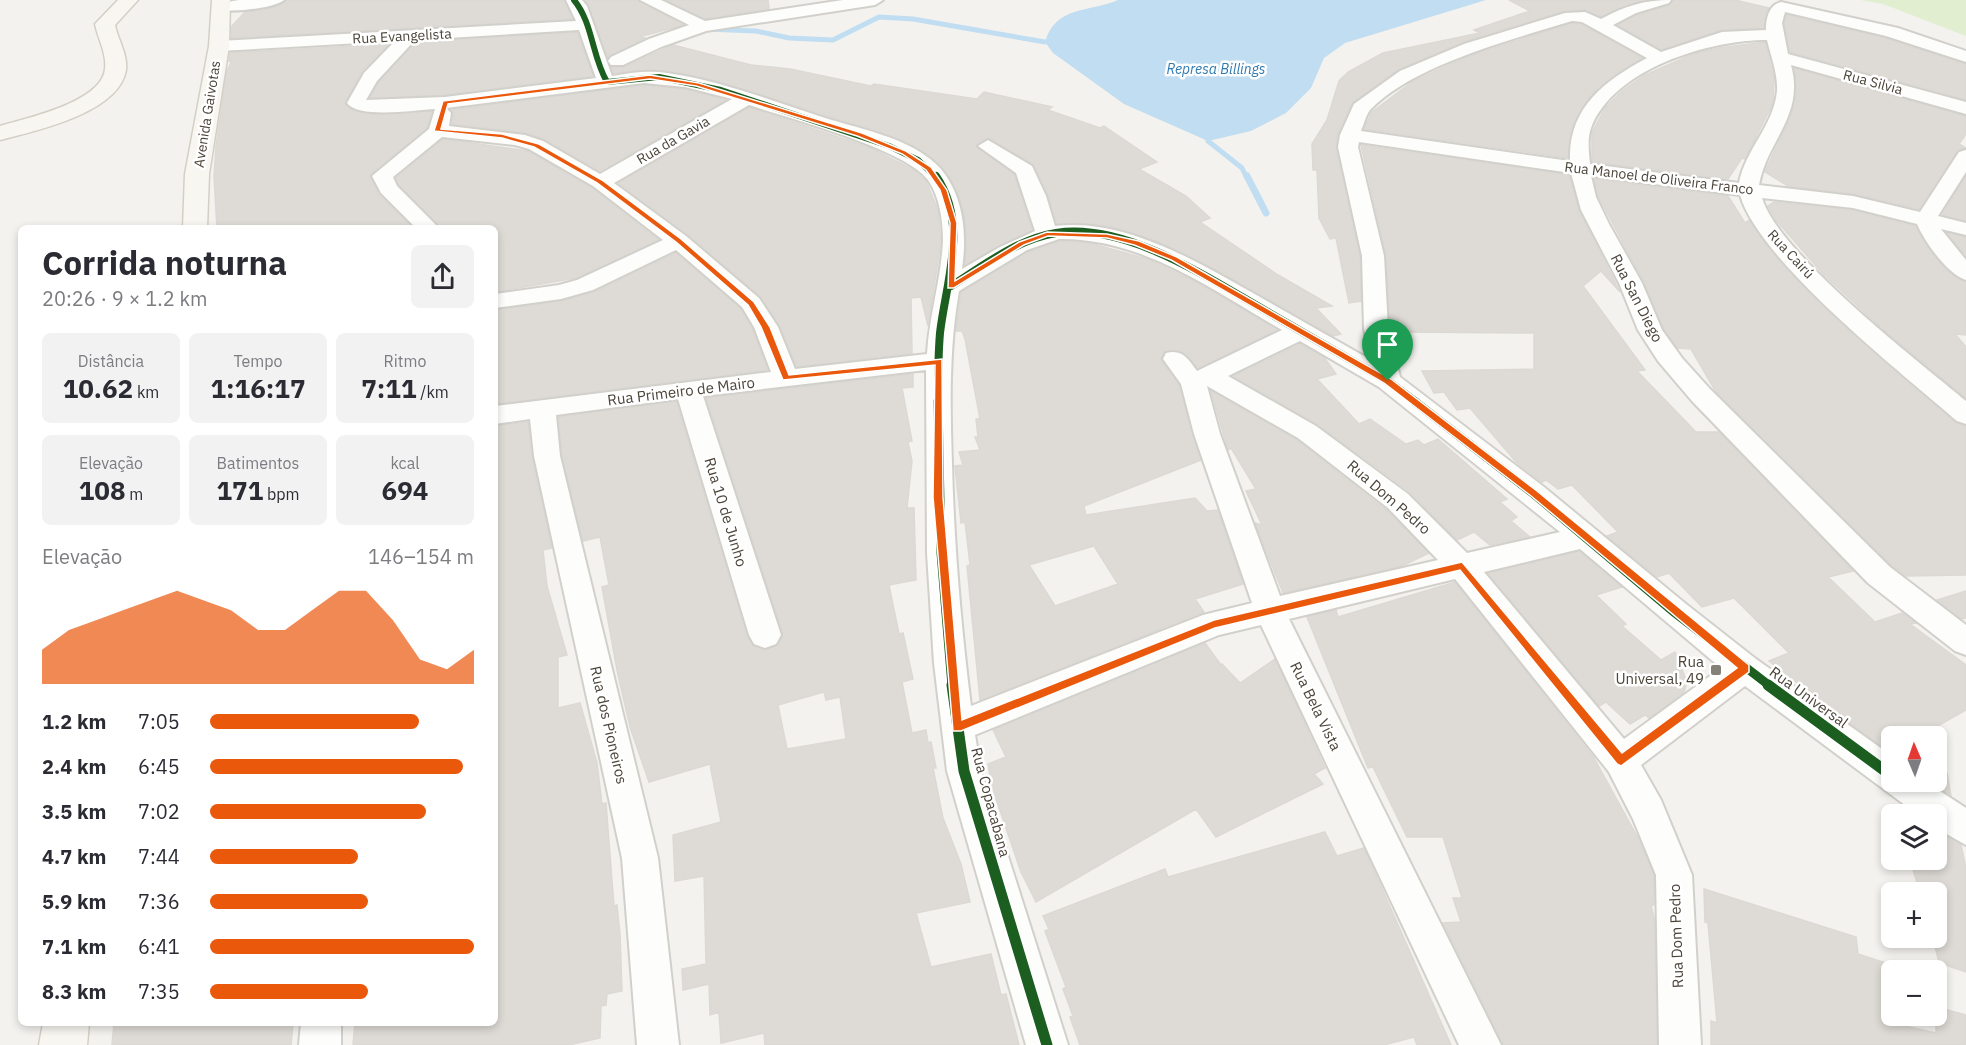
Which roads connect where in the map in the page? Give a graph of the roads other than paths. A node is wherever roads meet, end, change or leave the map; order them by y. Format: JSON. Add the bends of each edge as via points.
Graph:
{"nodes":[{"id":1,"x":129,"y":0,"type":"edge"},
{"id":2,"x":276,"y":0,"type":"edge"},
{"id":3,"x":574,"y":0,"type":"edge"},
{"id":4,"x":648,"y":0,"type":"edge"},
{"id":5,"x":875,"y":0,"type":"edge"},
{"id":6,"x":1663,"y":0,"type":"edge"},
{"id":7,"x":221,"y":4,"type":"edge"},
{"id":8,"x":1778,"y":4,"type":"edge"},
{"id":9,"x":1601,"y":24,"type":"junction"},
{"id":10,"x":585,"y":25,"type":"junction"},
{"id":11,"x":703,"y":26,"type":"junction"},
{"id":12,"x":410,"y":35,"type":"junction"},
{"id":13,"x":219,"y":46,"type":"junction"},
{"id":14,"x":1777,"y":46,"type":"junction"},
{"id":15,"x":1966,"y":57,"type":"edge"},
{"id":16,"x":1661,"y":59,"type":"junction"},
{"id":17,"x":612,"y":72,"type":"junction"},
{"id":18,"x":747,"y":98,"type":"junction"},
{"id":19,"x":445,"y":103,"type":"junction"},
{"id":20,"x":1966,"y":108,"type":"edge"},
{"id":21,"x":438,"y":131,"type":"junction"},
{"id":22,"x":0,"y":133,"type":"edge"},
{"id":23,"x":1350,"y":135,"type":"junction"},
{"id":24,"x":988,"y":146,"type":"dead end"},
{"id":25,"x":1966,"y":156,"type":"edge"},
{"id":26,"x":1580,"y":169,"type":"junction"},
{"id":27,"x":600,"y":182,"type":"junction"},
{"id":28,"x":1747,"y":189,"type":"junction"},
{"id":29,"x":1926,"y":219,"type":"junction"},
{"id":30,"x":195,"y":225,"type":"edge"},
{"id":31,"x":425,"y":225,"type":"edge"},
{"id":32,"x":1966,"y":229,"type":"edge"},
{"id":33,"x":1047,"y":234,"type":"junction"},
{"id":34,"x":678,"y":241,"type":"junction"},
{"id":35,"x":1966,"y":273,"type":"edge"},
{"id":36,"x":951,"y":286,"type":"junction"},
{"id":37,"x":498,"y":301,"type":"edge"},
{"id":38,"x":1300,"y":331,"type":"junction"},
{"id":39,"x":939,"y":361,"type":"junction"},
{"id":40,"x":1192,"y":373,"type":"junction"},
{"id":41,"x":786,"y":378,"type":"junction"},
{"id":42,"x":1388,"y":381,"type":"junction"},
{"id":43,"x":688,"y":389,"type":"junction"},
{"id":44,"x":542,"y":409,"type":"junction"},
{"id":45,"x":498,"y":415,"type":"edge"},
{"id":46,"x":1966,"y":415,"type":"edge"},
{"id":47,"x":1584,"y":537,"type":"junction"},
{"id":48,"x":1462,"y":566,"type":"junction"},
{"id":49,"x":1270,"y":612,"type":"junction"},
{"id":50,"x":765,"y":635,"type":"dead end"},
{"id":51,"x":1966,"y":642,"type":"edge"},
{"id":52,"x":1745,"y":669,"type":"junction"},
{"id":53,"x":957,"y":727,"type":"junction"},
{"id":54,"x":1621,"y":760,"type":"junction"},
{"id":55,"x":1881,"y":768,"type":"edge"},
{"id":56,"x":1913,"y":792,"type":"edge"},
{"id":57,"x":1966,"y":828,"type":"edge"},
{"id":58,"x":66,"y":1026,"type":"edge"},
{"id":59,"x":321,"y":1026,"type":"edge"},
{"id":60,"x":63,"y":1045,"type":"edge"},
{"id":61,"x":320,"y":1045,"type":"edge"},
{"id":62,"x":658,"y":1045,"type":"edge"},
{"id":63,"x":1047,"y":1045,"type":"edge"},
{"id":64,"x":1480,"y":1045,"type":"edge"},
{"id":65,"x":1680,"y":1045,"type":"edge"}],
"edges":[{"from":1,"to":22,"type":"street","via":[[105,24],[116,61],[115,73],[105,92],[84,105]]},
{"from":2,"to":7,"type":"street"},
{"from":3,"to":10,"type":"street","via":[[583,10]]},
{"from":4,"to":11,"type":"street"},
{"from":5,"to":11,"type":"street"},
{"from":6,"to":9,"type":"street"},
{"from":7,"to":13,"type":"street","name":"Avenida Gaivotas"},
{"from":8,"to":14,"type":"street"},
{"from":8,"to":15,"type":"street","via":[[1892,32]]},
{"from":9,"to":16,"type":"street"},
{"from":9,"to":23,"type":"street","via":[[1580,16],[1565,17],[1481,44],[1406,75],[1361,108]]},
{"from":10,"to":12,"type":"street","name":"Rua Evangelista"},
{"from":10,"to":17,"type":"street","via":[[592,52]]},
{"from":11,"to":17,"type":"street","via":[[666,39]]},
{"from":12,"to":13,"type":"street","name":"Rua Evangelista"},
{"from":12,"to":19,"type":"street","via":[[369,80],[357,97],[357,104],[370,107]]},
{"from":13,"to":30,"type":"street","name":"Avenida Gaivotas","via":[[197,174]]},
{"from":14,"to":16,"type":"street","name":"Rua San Diego","via":[[1715,39]]},
{"from":14,"to":20,"type":"street","name":"Rua Silvia"},
{"from":14,"to":28,"type":"street","via":[[1787,81],[1786,93],[1782,111],[1751,172]]},
{"from":16,"to":26,"type":"street","name":"Rua San Diego","via":[[1605,93],[1593,106],[1582,128]]},
{"from":17,"to":18,"type":"street","name":"Rua Copacabana","via":[[664,78]]},
{"from":17,"to":19,"type":"street"},
{"from":18,"to":27,"type":"street","name":"Rua da Gavia"},
{"from":18,"to":36,"type":"street","name":"Rua Copacabana","via":[[859,135],[904,153],[928,168],[944,190],[954,223]]},
{"from":19,"to":21,"type":"street"},
{"from":21,"to":27,"type":"street","via":[[518,139],[536,145]]},
{"from":21,"to":31,"type":"street","via":[[382,176],[388,189]]},
{"from":23,"to":26,"type":"street","name":"Rua Manoel de Oliveira Franco"},
{"from":23,"to":42,"type":"street","via":[[1349,154],[1373,256],[1376,329]]},
{"from":24,"to":33,"type":"street","via":[[1025,170]]},
{"from":25,"to":29,"type":"street"},
{"from":26,"to":28,"type":"street","name":"Rua Manoel de Oliveira Franco"},
{"from":26,"to":51,"type":"street","name":"Rua San Diego","via":[[1586,197],[1635,291],[1649,328],[1675,365],[1879,574]]},
{"from":27,"to":34,"type":"street"},
{"from":28,"to":29,"type":"street","name":"Rua Manoel de Oliveira Franco","via":[[1853,202]]},
{"from":28,"to":46,"type":"street","name":"Rua Cairú","via":[[1754,211],[1786,253]]},
{"from":29,"to":32,"type":"street","name":"Rua Manoel de Oliveira Franco"},
{"from":29,"to":35,"type":"street","via":[[1933,237]]},
{"from":33,"to":36,"type":"street","name":"Rua Universal","via":[[1022,244]]},
{"from":33,"to":38,"type":"street","name":"Rua Universal","via":[[1082,234],[1136,243],[1174,258]]},
{"from":34,"to":37,"type":"street","via":[[585,285]]},
{"from":34,"to":41,"type":"street","via":[[751,303]]},
{"from":36,"to":39,"type":"street","name":"Rua Copacabana","via":[[944,308]]},
{"from":38,"to":40,"type":"street"},
{"from":38,"to":42,"type":"street","name":"Rua Universal"},
{"from":39,"to":41,"type":"street","name":"Rua Primeiro de Mairo"},
{"from":39,"to":53,"type":"street","name":"Rua Copacabana","via":[[938,497]]},
{"from":40,"to":48,"type":"street","name":"Rua Dom Pedro","via":[[1275,411],[1347,460],[1398,501]]},
{"from":40,"to":49,"type":"street","name":"Rua Bela Vista","via":[[1220,472]]},
{"from":41,"to":43,"type":"street","name":"Rua Primeiro de Mairo"},
{"from":42,"to":47,"type":"street","name":"Rua Universal"},
{"from":43,"to":44,"type":"street","name":"Rua Primeiro de Mairo"},
{"from":43,"to":50,"type":"street","name":"Rua 10 de Junho"},
{"from":44,"to":45,"type":"street","name":"Rua Primeiro de Mairo"},
{"from":44,"to":62,"type":"street","name":"Rua dos Pioneiros","via":[[547,456],[640,858]]},
{"from":47,"to":48,"type":"street"},
{"from":47,"to":52,"type":"street","name":"Rua Universal"},
{"from":48,"to":49,"type":"street"},
{"from":48,"to":54,"type":"street","name":"Rua Dom Pedro"},
{"from":49,"to":53,"type":"street","via":[[1214,624]]},
{"from":49,"to":64,"type":"street","name":"Rua Bela Vista"},
{"from":52,"to":54,"type":"street"},
{"from":52,"to":55,"type":"street","name":"Rua Universal"},
{"from":53,"to":63,"type":"street","name":"Rua Copacabana","via":[[964,771]]},
{"from":54,"to":65,"type":"street","name":"Rua Dom Pedro","via":[[1674,875]]},
{"from":56,"to":57,"type":"street"},
{"from":58,"to":60,"type":"street"},
{"from":59,"to":61,"type":"street"}]}
